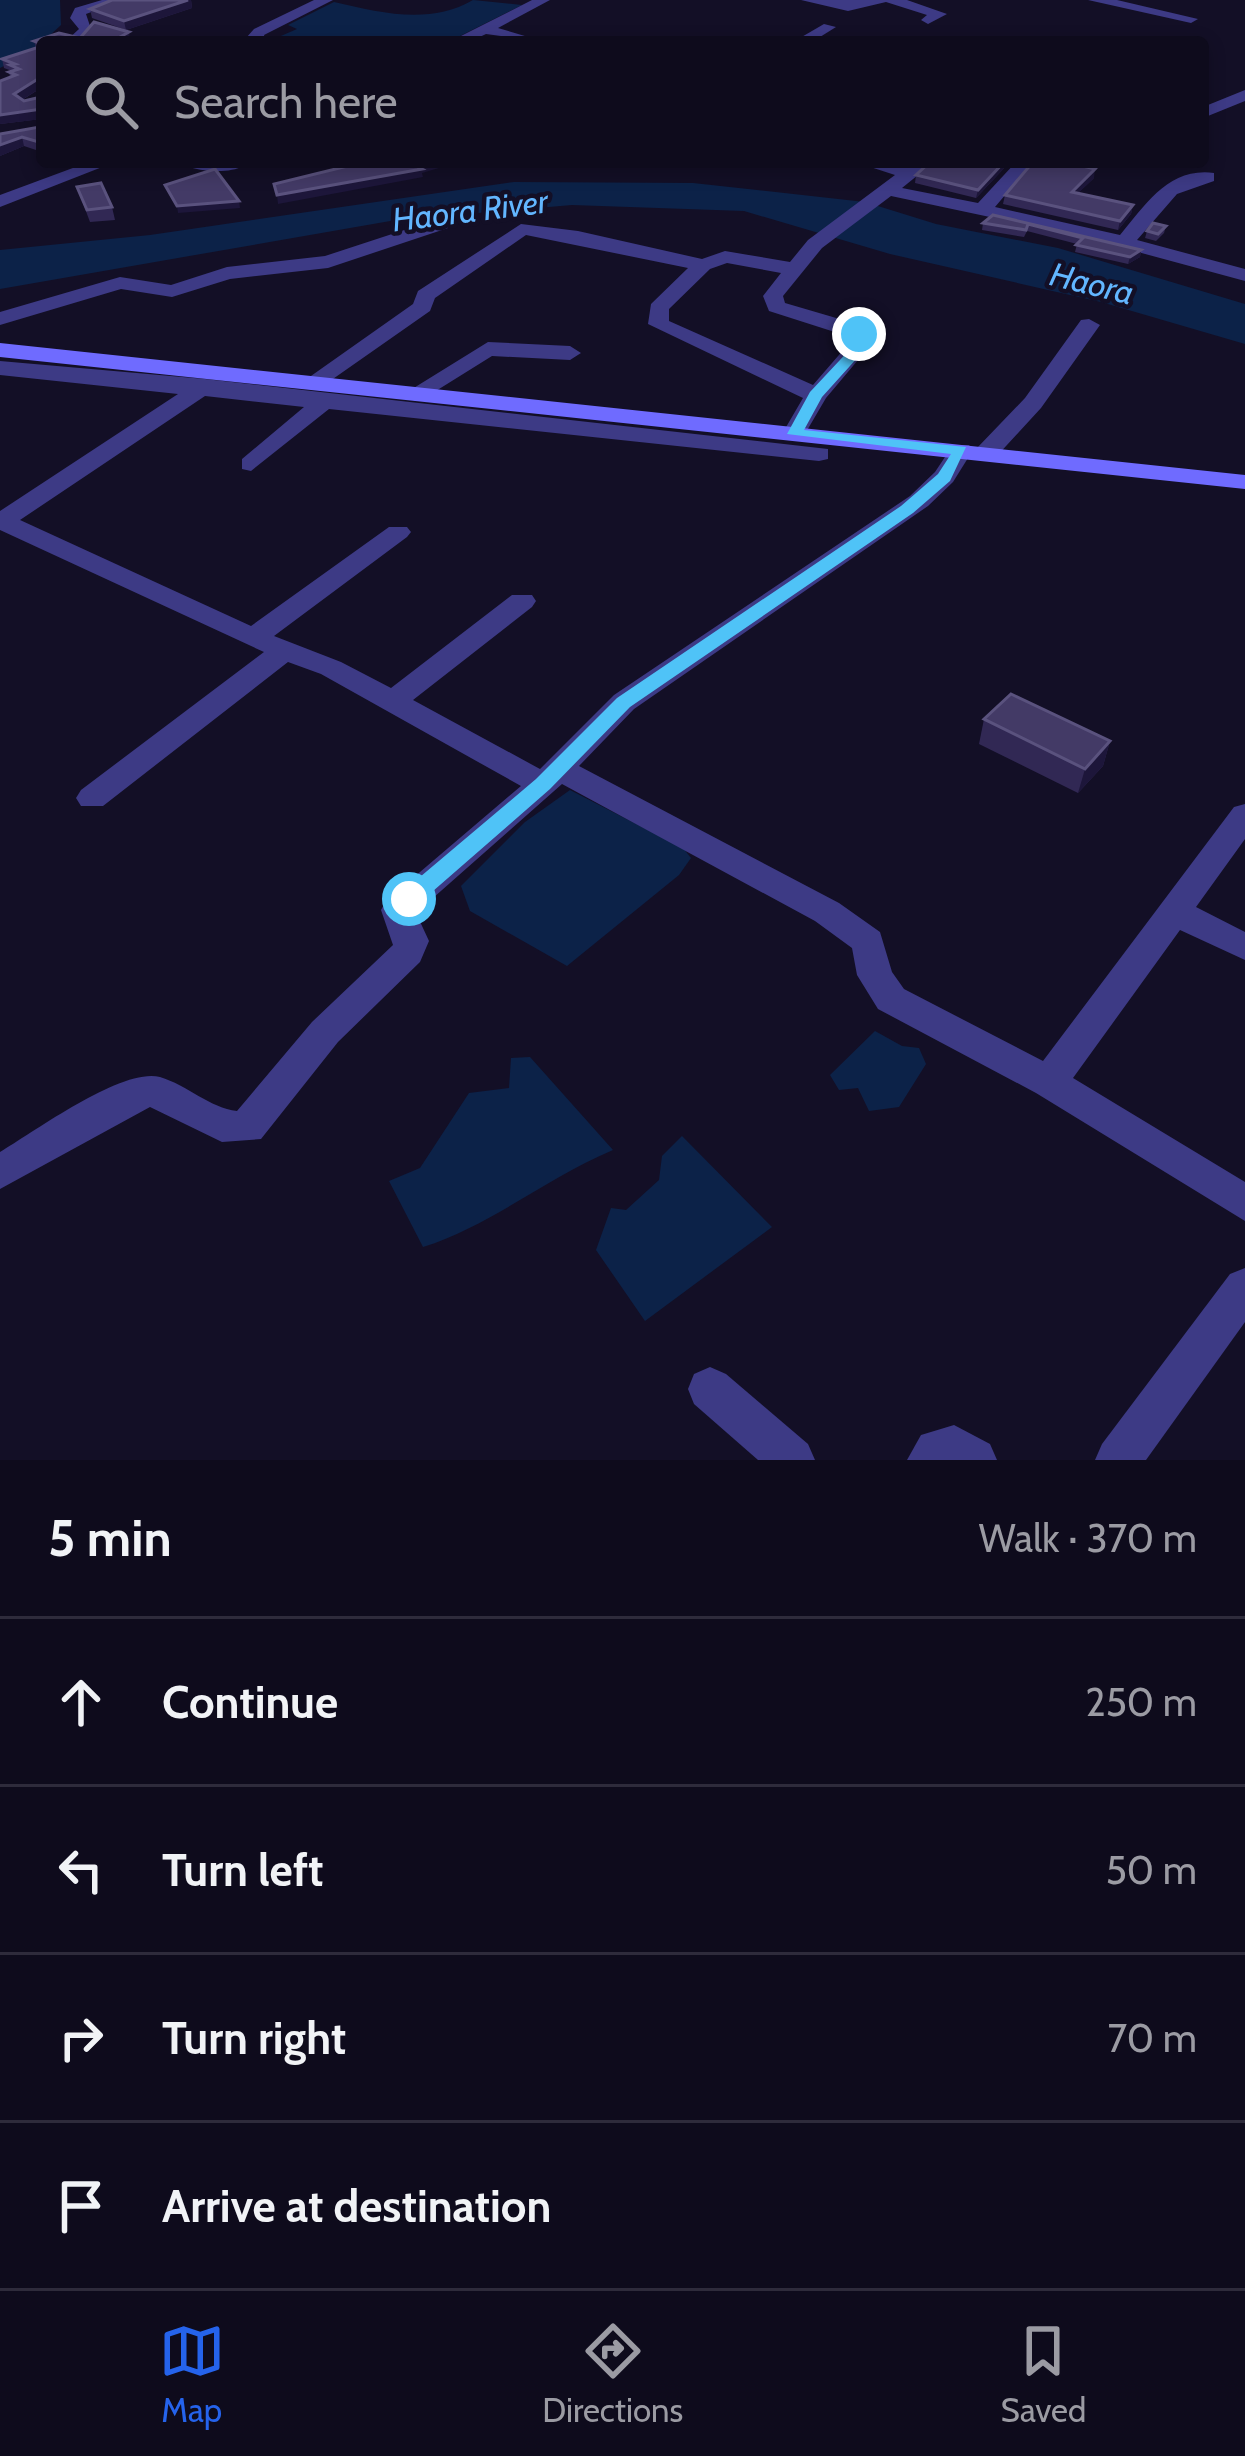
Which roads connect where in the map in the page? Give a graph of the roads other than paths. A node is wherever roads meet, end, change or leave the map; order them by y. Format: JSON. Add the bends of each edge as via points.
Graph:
{"nodes":[{"id":1,"x":117,"y":0,"type":"edge"},
{"id":2,"x":326,"y":0,"type":"edge"},
{"id":3,"x":543,"y":0,"type":"edge"},
{"id":4,"x":808,"y":0,"type":"edge"},
{"id":5,"x":880,"y":0,"type":"edge"},
{"id":6,"x":891,"y":0,"type":"edge"},
{"id":7,"x":1095,"y":0,"type":"edge"},
{"id":8,"x":1191,"y":19,"type":"dead end"},
{"id":9,"x":928,"y":20,"type":"dead end"},
{"id":10,"x":829,"y":27,"type":"dead end"},
{"id":11,"x":486,"y":29,"type":"junction"},
{"id":12,"x":79,"y":36,"type":"edge"},
{"id":13,"x":256,"y":36,"type":"edge"},
{"id":14,"x":470,"y":36,"type":"edge"},
{"id":15,"x":513,"y":36,"type":"edge"},
{"id":16,"x":812,"y":36,"type":"edge"},
{"id":17,"x":1211,"y":86,"type":"dead end"},
{"id":18,"x":1245,"y":94,"type":"edge"},
{"id":19,"x":1209,"y":110,"type":"edge"},
{"id":20,"x":90,"y":168,"type":"edge"},
{"id":21,"x":888,"y":168,"type":"edge"},
{"id":22,"x":915,"y":168,"type":"edge"},
{"id":23,"x":1020,"y":168,"type":"edge"},
{"id":24,"x":907,"y":173,"type":"junction"},
{"id":25,"x":1208,"y":177,"type":"dead end"},
{"id":26,"x":876,"y":195,"type":"junction"},
{"id":27,"x":0,"y":201,"type":"edge"},
{"id":28,"x":981,"y":211,"type":"junction"},
{"id":29,"x":447,"y":222,"type":"dead end"},
{"id":30,"x":1125,"y":242,"type":"junction"},
{"id":31,"x":703,"y":265,"type":"junction"},
{"id":32,"x":794,"y":269,"type":"junction"},
{"id":33,"x":1245,"y":275,"type":"edge"},
{"id":34,"x":0,"y":319,"type":"edge"},
{"id":35,"x":1089,"y":325,"type":"dead end"},
{"id":36,"x":0,"y":350,"type":"edge"},
{"id":37,"x":570,"y":353,"type":"dead end"},
{"id":38,"x":0,"y":368,"type":"edge"},
{"id":39,"x":212,"y":382,"type":"junction"},
{"id":40,"x":319,"y":392,"type":"junction"},
{"id":41,"x":415,"y":394,"type":"junction"},
{"id":42,"x":816,"y":395,"type":"junction"},
{"id":43,"x":794,"y":434,"type":"junction"},
{"id":44,"x":974,"y":452,"type":"junction"},
{"id":45,"x":819,"y":454,"type":"dead end"},
{"id":46,"x":251,"y":464,"type":"dead end"},
{"id":47,"x":1245,"y":482,"type":"edge"},
{"id":48,"x":1,"y":521,"type":"edge"},
{"id":49,"x":398,"y":532,"type":"dead end"},
{"id":50,"x":522,"y":601,"type":"dead end"},
{"id":51,"x":253,"y":638,"type":"junction"},
{"id":52,"x":284,"y":650,"type":"junction"},
{"id":53,"x":393,"y":700,"type":"junction"},
{"id":54,"x":551,"y":776,"type":"junction"},
{"id":55,"x":92,"y":798,"type":"dead end"},
{"id":56,"x":1245,"y":815,"type":"edge"},
{"id":57,"x":1171,"y":910,"type":"junction"},
{"id":58,"x":1245,"y":947,"type":"edge"},
{"id":59,"x":1049,"y":1082,"type":"junction"},
{"id":60,"x":0,"y":1172,"type":"edge"},
{"id":61,"x":1245,"y":1203,"type":"edge"},
{"id":62,"x":1245,"y":1288,"type":"edge"},
{"id":63,"x":710,"y":1389,"type":"dead end"},
{"id":64,"x":792,"y":1460,"type":"edge"},
{"id":65,"x":930,"y":1460,"type":"edge"},
{"id":66,"x":974,"y":1460,"type":"edge"},
{"id":67,"x":1118,"y":1460,"type":"edge"}],
"edges":[{"from":1,"to":12,"type":"street","via":[[80,11],[87,29]]},
{"from":2,"to":13,"type":"street"},
{"from":3,"to":11,"type":"street"},
{"from":4,"to":5,"type":"street","via":[[844,8]]},
{"from":6,"to":9,"type":"street","via":[[940,14]]},
{"from":7,"to":8,"type":"street"},
{"from":10,"to":16,"type":"street"},
{"from":11,"to":14,"type":"street"},
{"from":11,"to":15,"type":"street"},
{"from":17,"to":18,"type":"street"},
{"from":18,"to":19,"type":"street"},
{"from":20,"to":27,"type":"street"},
{"from":21,"to":24,"type":"street"},
{"from":22,"to":24,"type":"street"},
{"from":23,"to":28,"type":"street"},
{"from":24,"to":26,"type":"street"},
{"from":25,"to":30,"type":"street","via":[[1172,186]]},
{"from":26,"to":28,"type":"street"},
{"from":26,"to":32,"type":"street"},
{"from":28,"to":30,"type":"street"},
{"from":29,"to":34,"type":"street","via":[[328,262],[227,273],[172,291],[120,283]]},
{"from":30,"to":33,"type":"street"},
{"from":31,"to":32,"type":"street","via":[[725,257]]},
{"from":31,"to":40,"type":"street","via":[[526,228],[425,295],[423,307]]},
{"from":31,"to":42,"type":"street","via":[[658,308],[658,325]]},
{"from":32,"to":42,"type":"street","via":[[773,296],[776,307],[852,330],[863,341]]},
{"from":35,"to":44,"type":"street","via":[[1033,403]]},
{"from":36,"to":39,"type":"main road"},
{"from":37,"to":41,"type":"street","via":[[488,349]]},
{"from":38,"to":39,"type":"street"},
{"from":39,"to":40,"type":"main road"},
{"from":39,"to":48,"type":"street"},
{"from":40,"to":41,"type":"main road"},
{"from":40,"to":45,"type":"street"},
{"from":40,"to":46,"type":"street"},
{"from":41,"to":43,"type":"main road"},
{"from":42,"to":43,"type":"street"},
{"from":43,"to":44,"type":"main road"},
{"from":44,"to":47,"type":"main road"},
{"from":44,"to":54,"type":"street","via":[[919,502],[624,702]]},
{"from":48,"to":51,"type":"street"},
{"from":49,"to":51,"type":"street"},
{"from":50,"to":53,"type":"street"},
{"from":51,"to":52,"type":"street"},
{"from":52,"to":53,"type":"street"},
{"from":52,"to":55,"type":"street"},
{"from":53,"to":54,"type":"street"},
{"from":54,"to":59,"type":"street","via":[[857,932],[873,948],[875,975],[890,999]]},
{"from":54,"to":60,"type":"street","via":[[398,910],[412,941],[408,952],[315,1043],[247,1127],[230,1129],[166,1095],[137,1092]]},
{"from":56,"to":57,"type":"street"},
{"from":57,"to":58,"type":"street"},
{"from":57,"to":59,"type":"street"},
{"from":59,"to":61,"type":"street"},
{"from":62,"to":67,"type":"street"},
{"from":63,"to":64,"type":"street"},
{"from":65,"to":66,"type":"street","via":[[954,1448]]}]}
